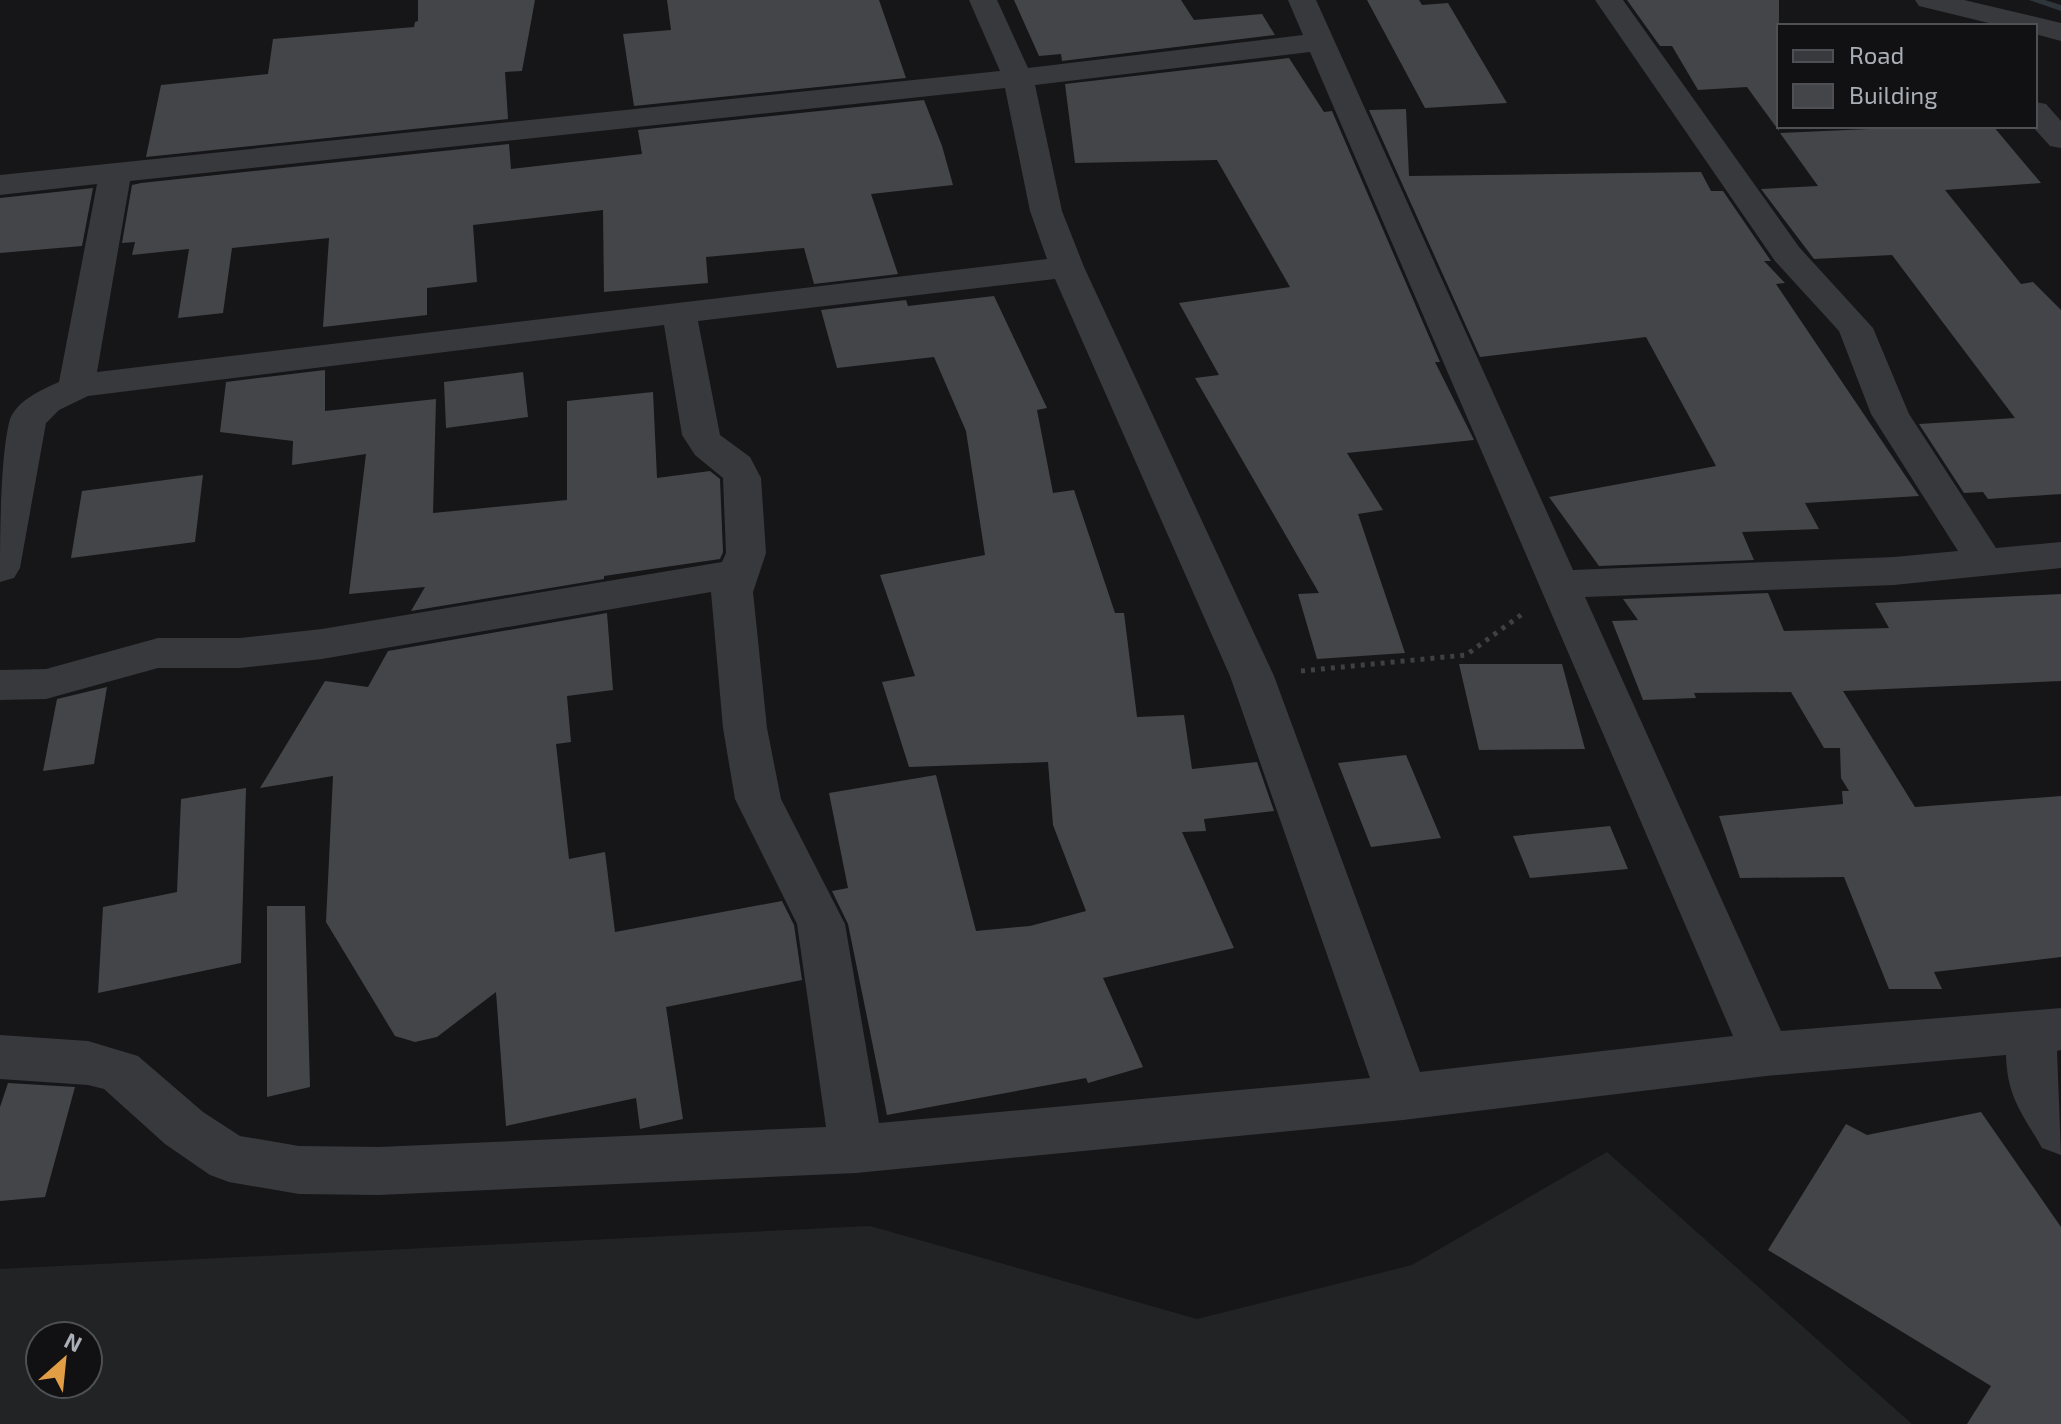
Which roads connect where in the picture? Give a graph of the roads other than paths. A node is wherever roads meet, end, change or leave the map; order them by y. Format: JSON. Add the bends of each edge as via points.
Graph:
{"nodes":[{"id":1,"x":983,"y":0,"type":"edge"},
{"id":2,"x":1302,"y":0,"type":"edge"},
{"id":3,"x":1609,"y":0,"type":"edge"},
{"id":4,"x":1932,"y":1,"type":"edge"},
{"id":5,"x":1956,"y":24,"type":"edge"},
{"id":6,"x":2028,"y":24,"type":"edge"},
{"id":7,"x":2037,"y":26,"type":"edge"},
{"id":8,"x":2061,"y":32,"type":"edge"},
{"id":9,"x":1322,"y":42,"type":"junction"},
{"id":10,"x":1018,"y":78,"type":"junction"},
{"id":11,"x":2037,"y":113,"type":"edge"},
{"id":12,"x":2061,"y":139,"type":"edge"},
{"id":13,"x":115,"y":173,"type":"junction"},
{"id":14,"x":0,"y":185,"type":"edge"},
{"id":15,"x":1067,"y":267,"type":"junction"},
{"id":16,"x":679,"y":313,"type":"junction"},
{"id":17,"x":76,"y":388,"type":"junction"},
{"id":18,"x":14,"y":422,"type":"edge"},
{"id":19,"x":2061,"y":555,"type":"edge"},
{"id":20,"x":1985,"y":562,"type":"junction"},
{"id":21,"x":0,"y":568,"type":"edge"},
{"id":22,"x":736,"y":574,"type":"junction"},
{"id":23,"x":1561,"y":584,"type":"junction"},
{"id":24,"x":0,"y":685,"type":"edge"},
{"id":25,"x":2046,"y":1030,"type":"edge"},
{"id":26,"x":1766,"y":1054,"type":"junction"},
{"id":27,"x":0,"y":1057,"type":"edge"},
{"id":28,"x":1403,"y":1097,"type":"junction"},
{"id":29,"x":2061,"y":1132,"type":"edge"},
{"id":30,"x":856,"y":1149,"type":"junction"}],
"edges":[{"from":1,"to":10,"type":"street"},
{"from":2,"to":9,"type":"street"},
{"from":3,"to":20,"type":"street","via":[[1787,254],[1855,328],[1890,414]]},
{"from":4,"to":5,"type":"street"},
{"from":4,"to":6,"type":"street"},
{"from":7,"to":8,"type":"street"},
{"from":9,"to":10,"type":"street"},
{"from":9,"to":23,"type":"street"},
{"from":10,"to":13,"type":"street"},
{"from":10,"to":15,"type":"street","via":[[1046,211]]},
{"from":11,"to":12,"type":"street"},
{"from":13,"to":14,"type":"street"},
{"from":13,"to":17,"type":"street"},
{"from":15,"to":16,"type":"street"},
{"from":15,"to":28,"type":"street","via":[[1252,676]]},
{"from":16,"to":17,"type":"street"},
{"from":16,"to":22,"type":"street","via":[[701,435],[742,478],[746,553]]},
{"from":17,"to":18,"type":"street"},
{"from":18,"to":21,"type":"street"},
{"from":19,"to":20,"type":"street"},
{"from":20,"to":23,"type":"street","via":[[1849,574]]},
{"from":22,"to":24,"type":"street","via":[[322,644],[240,653],[158,653],[46,684]]},
{"from":22,"to":30,"type":"street","via":[[733,626],[758,799],[821,924]]},
{"from":23,"to":26,"type":"street"},
{"from":25,"to":26,"type":"street"},
{"from":25,"to":29,"type":"street","via":[[2033,1084]]},
{"from":26,"to":28,"type":"street"},
{"from":27,"to":30,"type":"street","via":[[88,1063],[120,1072],[184,1128],[229,1158],[299,1170],[379,1171]]},
{"from":28,"to":30,"type":"street"}]}
